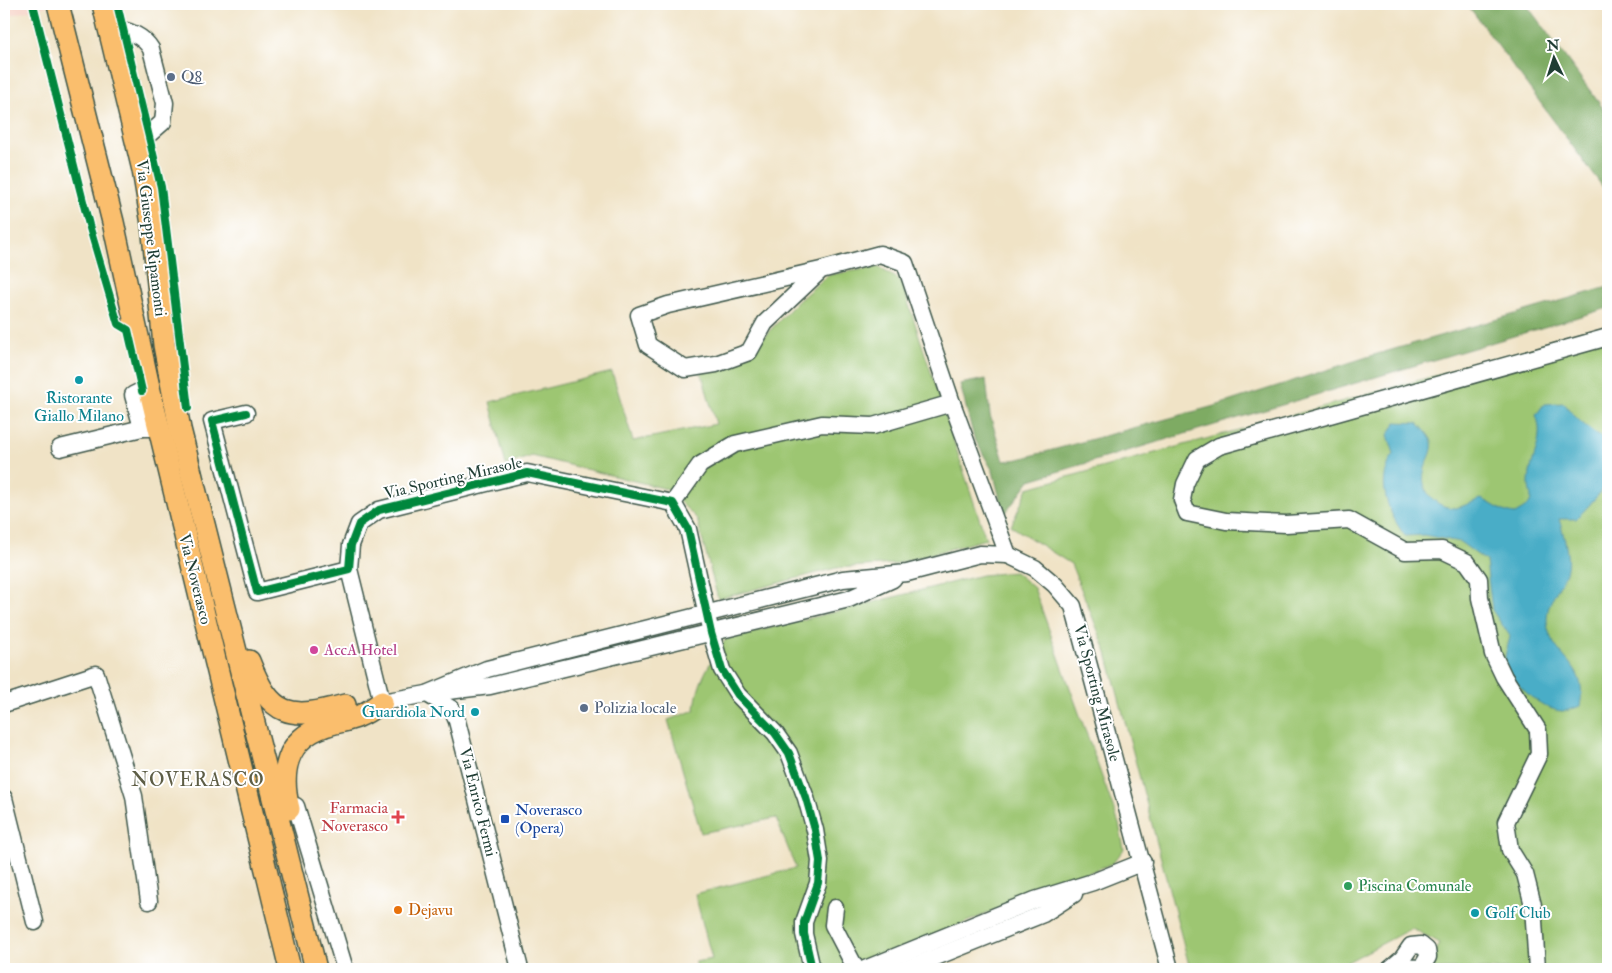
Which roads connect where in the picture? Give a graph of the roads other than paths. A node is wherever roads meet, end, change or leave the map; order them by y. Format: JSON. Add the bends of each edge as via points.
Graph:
{"nodes":[{"id":1,"x":58,"y":4,"type":"edge"},
{"id":2,"x":103,"y":4,"type":"edge"},
{"id":3,"x":109,"y":26,"type":"junction"},
{"id":4,"x":138,"y":144,"type":"junction"},
{"id":5,"x":821,"y":270,"type":"junction"},
{"id":6,"x":1608,"y":337,"type":"edge"},
{"id":7,"x":140,"y":351,"type":"joint"},
{"id":8,"x":952,"y":403,"type":"junction"},
{"id":9,"x":246,"y":412,"type":"dead end"},
{"id":10,"x":150,"y":428,"type":"junction"},
{"id":11,"x":60,"y":448,"type":"dead end"},
{"id":12,"x":673,"y":503,"type":"junction"},
{"id":13,"x":1008,"y":555,"type":"junction"},
{"id":14,"x":349,"y":569,"type":"junction"},
{"id":15,"x":907,"y":573,"type":"junction"},
{"id":16,"x":220,"y":587,"type":"junction"},
{"id":17,"x":708,"y":614,"type":"junction"},
{"id":18,"x":711,"y":633,"type":"junction"},
{"id":19,"x":427,"y":694,"type":"junction"},
{"id":20,"x":382,"y":702,"type":"junction"},
{"id":21,"x":4,"y":704,"type":"edge"},
{"id":22,"x":4,"y":798,"type":"edge"},
{"id":23,"x":296,"y":806,"type":"dead end"},
{"id":24,"x":250,"y":807,"type":"junction"},
{"id":25,"x":1143,"y":862,"type":"junction"},
{"id":26,"x":1094,"y":882,"type":"junction"},
{"id":27,"x":149,"y":901,"type":"dead end"},
{"id":28,"x":835,"y":908,"type":"dead end"},
{"id":29,"x":35,"y":922,"type":"dead end"},
{"id":30,"x":278,"y":969,"type":"edge"},
{"id":31,"x":290,"y":969,"type":"edge"},
{"id":32,"x":317,"y":969,"type":"edge"},
{"id":33,"x":345,"y":969,"type":"edge"},
{"id":34,"x":520,"y":969,"type":"edge"},
{"id":35,"x":812,"y":969,"type":"edge"},
{"id":36,"x":856,"y":969,"type":"edge"},
{"id":37,"x":866,"y":969,"type":"edge"},
{"id":38,"x":906,"y":969,"type":"edge"},
{"id":39,"x":1170,"y":969,"type":"edge"},
{"id":40,"x":1536,"y":969,"type":"edge"}],
"edges":[{"from":1,"to":7,"type":"main road","name":"Via Giuseppe Ripamonti","via":[[113,222]]},
{"from":2,"to":3,"type":"main road","name":"Via Giuseppe Ripamonti"},
{"from":3,"to":4,"type":"main road","name":"Via Giuseppe Ripamonti"},
{"from":3,"to":4,"type":"street","via":[[131,32],[148,42],[165,103],[163,122]]},
{"from":4,"to":16,"type":"main road","name":"Via Giuseppe Ripamonti","via":[[152,224],[164,345]]},
{"from":5,"to":5,"type":"street","via":[[765,323],[749,352],[716,364],[685,370],[648,345],[639,315],[668,305]]},
{"from":5,"to":8,"type":"street","via":[[880,254],[905,263]]},
{"from":6,"to":40,"type":"street","via":[[1220,446],[1197,459],[1185,484],[1182,500],[1187,513],[1226,521],[1286,524],[1349,520],[1405,551],[1442,550],[1467,562],[1479,579],[1480,598],[1493,654],[1538,730],[1539,754],[1506,822],[1510,850],[1525,874],[1533,905]]},
{"from":7,"to":10,"type":"main road","name":"Via Noverasco","via":[[148,388]]},
{"from":8,"to":12,"type":"street","via":[[873,426],[822,424],[735,444],[700,465]]},
{"from":8,"to":13,"type":"street"},
{"from":9,"to":14,"type":"street","via":[[212,421],[257,592]]},
{"from":10,"to":11,"type":"street"},
{"from":10,"to":24,"type":"main road","name":"Via Noverasco"},
{"from":12,"to":14,"type":"street","name":"Via Sporting Mirasole","via":[[527,472],[379,510],[359,524],[351,545]]},
{"from":12,"to":17,"type":"street","via":[[688,529]]},
{"from":13,"to":15,"type":"street","name":"Via Sporting Mirasole","via":[[980,554]]},
{"from":13,"to":25,"type":"street","name":"Via Sporting Mirasole","via":[[1035,568],[1073,606]]},
{"from":14,"to":20,"type":"street","name":"Via Sporting Mirasole"},
{"from":15,"to":17,"type":"street","name":"Via Sporting Mirasole","via":[[843,579]]},
{"from":15,"to":18,"type":"street","name":"Via Sporting Mirasole","via":[[849,599]]},
{"from":16,"to":20,"type":"main road","via":[[256,678],[273,703],[298,714],[357,702]]},
{"from":16,"to":32,"type":"main road"},
{"from":17,"to":18,"type":"street"},
{"from":17,"to":19,"type":"street","name":"Via Sporting Mirasole","via":[[487,669]]},
{"from":18,"to":19,"type":"street","name":"Via Sporting Mirasole","via":[[490,686]]},
{"from":18,"to":35,"type":"street","via":[[722,670],[738,696],[775,733],[788,753],[806,798],[820,861],[818,883],[804,922]]},
{"from":19,"to":20,"type":"street"},
{"from":19,"to":34,"type":"street","name":"Via Enrico Fermi","via":[[452,709],[457,721]]},
{"from":20,"to":32,"type":"main road","via":[[360,716],[323,726],[306,736],[286,762],[284,791],[320,935]]},
{"from":21,"to":27,"type":"street","via":[[96,674],[134,796]]},
{"from":22,"to":29,"type":"street"},
{"from":23,"to":33,"type":"street"},
{"from":24,"to":30,"type":"main road","via":[[255,871]]},
{"from":24,"to":31,"type":"main road"},
{"from":25,"to":26,"type":"street"},
{"from":25,"to":39,"type":"street","name":"Via Sporting Mirasole"},
{"from":26,"to":37,"type":"street","via":[[1035,900]]},
{"from":26,"to":38,"type":"street","via":[[1043,914]]},
{"from":28,"to":36,"type":"street","via":[[833,925]]}]}
